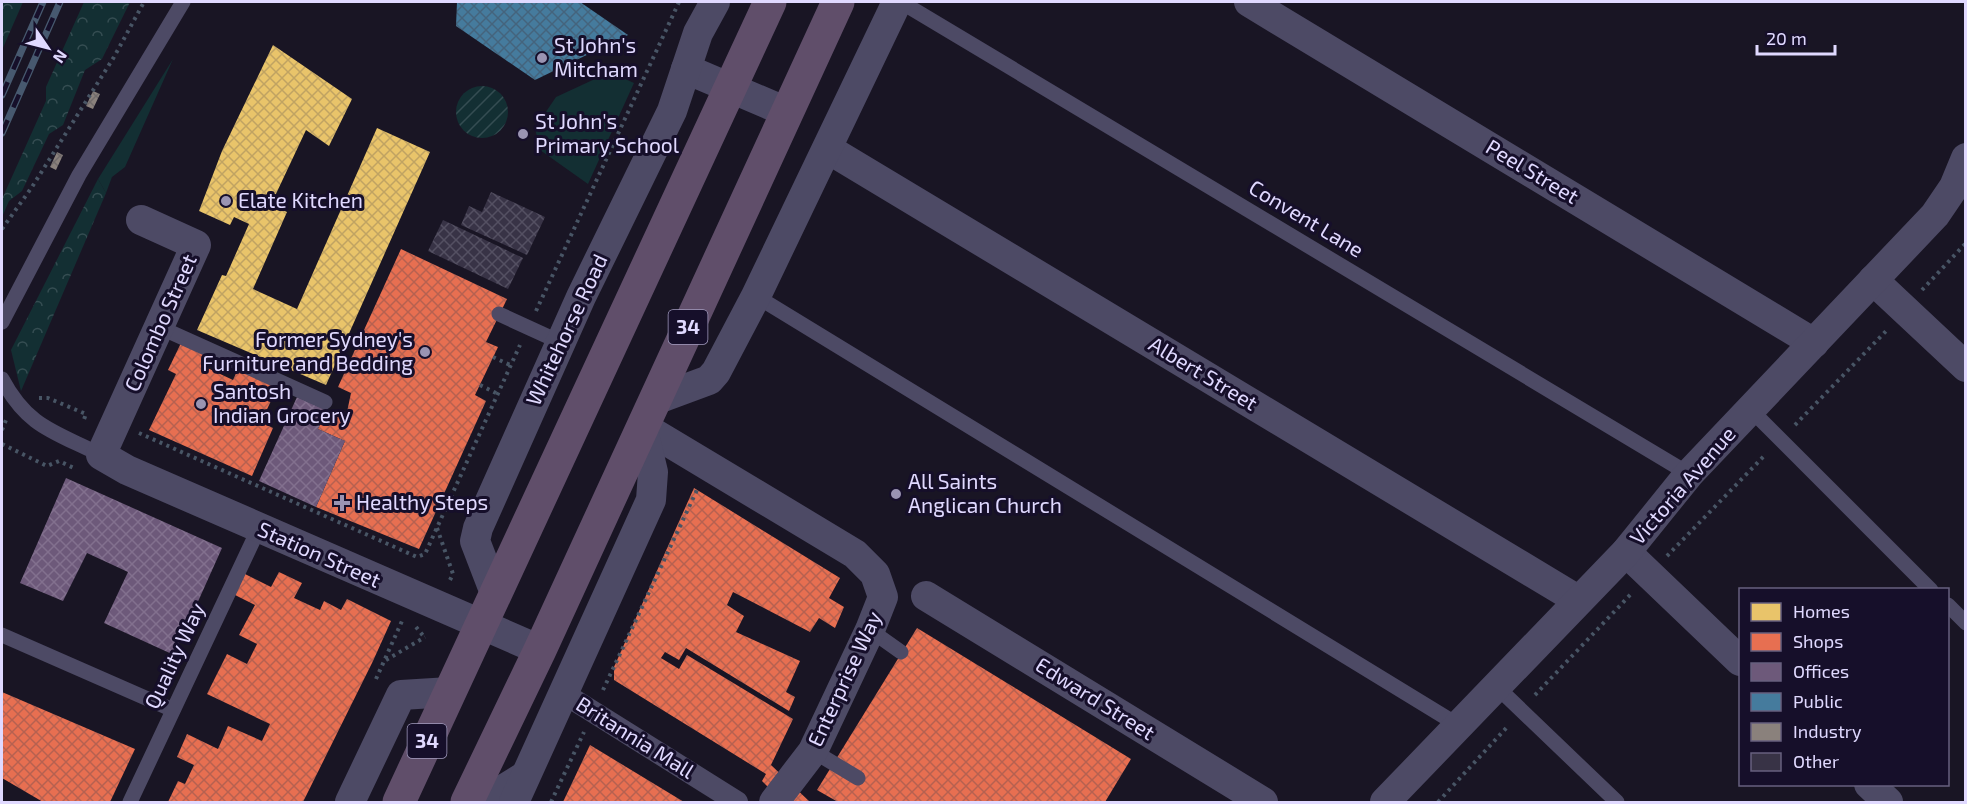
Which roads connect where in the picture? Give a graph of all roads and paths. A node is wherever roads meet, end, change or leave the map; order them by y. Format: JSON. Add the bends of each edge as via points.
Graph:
{"nodes":[{"id":1,"x":144,"y":2,"type":"edge"},
{"id":2,"x":183,"y":2,"type":"edge"},
{"id":3,"x":679,"y":2,"type":"edge"},
{"id":4,"x":715,"y":2,"type":"edge"},
{"id":5,"x":770,"y":2,"type":"edge"},
{"id":6,"x":838,"y":2,"type":"edge"},
{"id":7,"x":899,"y":2,"type":"edge"},
{"id":8,"x":1250,"y":2,"type":"edge"},
{"id":9,"x":686,"y":69,"type":"junction"},
{"id":10,"x":731,"y":87,"type":"junction"},
{"id":11,"x":787,"y":112,"type":"junction"},
{"id":12,"x":828,"y":149,"type":"junction"},
{"id":13,"x":1965,"y":158,"type":"edge"},
{"id":14,"x":141,"y":220,"type":"dead end"},
{"id":15,"x":2,"y":229,"type":"edge"},
{"id":16,"x":1965,"y":243,"type":"edge"},
{"id":17,"x":1873,"y":280,"type":"junction"},
{"id":18,"x":756,"y":296,"type":"junction"},
{"id":19,"x":1905,"y":310,"type":"junction"},
{"id":20,"x":499,"y":314,"type":"dead end"},
{"id":21,"x":2,"y":321,"type":"edge"},
{"id":22,"x":159,"y":327,"type":"junction"},
{"id":23,"x":528,"y":328,"type":"junction"},
{"id":24,"x":560,"y":342,"type":"junction"},
{"id":25,"x":1814,"y":343,"type":"junction"},
{"id":26,"x":493,"y":357,"type":"dead end"},
{"id":27,"x":510,"y":365,"type":"junction"},
{"id":28,"x":1965,"y":367,"type":"edge"},
{"id":29,"x":2,"y":380,"type":"edge"},
{"id":30,"x":480,"y":385,"type":"dead end"},
{"id":31,"x":496,"y":393,"type":"junction"},
{"id":32,"x":326,"y":402,"type":"dead end"},
{"id":33,"x":1750,"y":410,"type":"junction"},
{"id":34,"x":649,"y":413,"type":"junction"},
{"id":35,"x":86,"y":414,"type":"dead end"},
{"id":36,"x":115,"y":423,"type":"junction"},
{"id":37,"x":1780,"y":440,"type":"junction"},
{"id":38,"x":101,"y":455,"type":"junction"},
{"id":39,"x":1689,"y":474,"type":"junction"},
{"id":40,"x":698,"y":489,"type":"dead end"},
{"id":41,"x":259,"y":528,"type":"junction"},
{"id":42,"x":1626,"y":552,"type":"junction"},
{"id":43,"x":1650,"y":574,"type":"junction"},
{"id":44,"x":1929,"y":588,"type":"edge"},
{"id":45,"x":495,"y":593,"type":"junction"},
{"id":46,"x":926,"y":596,"type":"dead end"},
{"id":47,"x":1578,"y":600,"type":"junction"},
{"id":48,"x":1949,"y":607,"type":"edge"},
{"id":49,"x":1965,"y":623,"type":"edge"},
{"id":50,"x":481,"y":626,"type":"junction"},
{"id":51,"x":870,"y":630,"type":"junction"},
{"id":52,"x":2,"y":635,"type":"edge"},
{"id":53,"x":425,"y":638,"type":"dead end"},
{"id":54,"x":540,"y":650,"type":"junction"},
{"id":55,"x":902,"y":652,"type":"dead end"},
{"id":56,"x":385,"y":660,"type":"dead end"},
{"id":57,"x":1739,"y":660,"type":"edge"},
{"id":58,"x":1496,"y":686,"type":"junction"},
{"id":59,"x":450,"y":692,"type":"junction"},
{"id":60,"x":563,"y":693,"type":"junction"},
{"id":61,"x":173,"y":710,"type":"junction"},
{"id":62,"x":1521,"y":711,"type":"junction"},
{"id":63,"x":593,"y":712,"type":"junction"},
{"id":64,"x":1458,"y":725,"type":"junction"},
{"id":65,"x":813,"y":751,"type":"junction"},
{"id":66,"x":858,"y":778,"type":"dead end"},
{"id":67,"x":1871,"y":786,"type":"edge"},
{"id":68,"x":520,"y":789,"type":"edge"},
{"id":69,"x":130,"y":802,"type":"edge"},
{"id":70,"x":350,"y":802,"type":"edge"},
{"id":71,"x":399,"y":802,"type":"edge"},
{"id":72,"x":467,"y":802,"type":"edge"},
{"id":73,"x":483,"y":802,"type":"edge"},
{"id":74,"x":551,"y":802,"type":"edge"},
{"id":75,"x":737,"y":802,"type":"edge"},
{"id":76,"x":774,"y":802,"type":"edge"},
{"id":77,"x":1263,"y":802,"type":"edge"},
{"id":78,"x":1385,"y":802,"type":"edge"},
{"id":79,"x":1438,"y":802,"type":"edge"},
{"id":80,"x":1617,"y":802,"type":"edge"},
{"id":81,"x":1888,"y":802,"type":"edge"}],
"edges":[{"from":1,"to":15,"type":"path","via":[[95,87]]},
{"from":2,"to":21,"type":"lane","via":[[79,175]]},
{"from":3,"to":23,"type":"path"},
{"from":4,"to":9,"type":"street","name":"Whitehorse Road","via":[[698,33]]},
{"from":5,"to":10,"type":"highway","number":"34"},
{"from":6,"to":11,"type":"highway","number":"34"},
{"from":7,"to":12,"type":"street"},
{"from":7,"to":39,"type":"lane","name":"Convent Lane"},
{"from":8,"to":25,"type":"street","name":"Peel Street"},
{"from":9,"to":10,"type":"street"},
{"from":9,"to":24,"type":"street","name":"Whitehorse Road","via":[[672,111]]},
{"from":10,"to":11,"type":"street"},
{"from":10,"to":45,"type":"highway","number":"34"},
{"from":11,"to":34,"type":"highway","number":"34"},
{"from":12,"to":18,"type":"street"},
{"from":12,"to":47,"type":"street","name":"Albert Street"},
{"from":13,"to":17,"type":"street","name":"Victoria Avenue","via":[[1954,187],[1935,215]]},
{"from":14,"to":22,"type":"street","name":"Colombo Street","via":[[196,245]]},
{"from":16,"to":19,"type":"path"},
{"from":17,"to":19,"type":"street"},
{"from":17,"to":25,"type":"street","name":"Victoria Avenue"},
{"from":18,"to":34,"type":"street","via":[[709,380]]},
{"from":18,"to":64,"type":"lane"},
{"from":19,"to":28,"type":"street"},
{"from":19,"to":37,"type":"path"},
{"from":20,"to":23,"type":"lane"},
{"from":22,"to":32,"type":"lane"},
{"from":22,"to":36,"type":"street","name":"Colombo Street"},
{"from":23,"to":24,"type":"lane"},
{"from":23,"to":27,"type":"path"},
{"from":24,"to":45,"type":"street","name":"Whitehorse Road","via":[[478,528],[475,541]]},
{"from":25,"to":33,"type":"street","name":"Victoria Avenue"},
{"from":26,"to":27,"type":"path"},
{"from":27,"to":31,"type":"path"},
{"from":29,"to":38,"type":"lane","via":[[28,417]]},
{"from":30,"to":31,"type":"path"},
{"from":31,"to":36,"type":"path","via":[[425,554],[417,557]]},
{"from":33,"to":37,"type":"lane"},
{"from":33,"to":39,"type":"street","name":"Victoria Avenue"},
{"from":34,"to":51,"type":"street","name":"Enterprise Way","via":[[855,554],[874,574],[883,597]]},
{"from":34,"to":54,"type":"highway","number":"34"},
{"from":34,"to":60,"type":"street","via":[[651,500]]},
{"from":35,"to":36,"type":"path"},
{"from":36,"to":38,"type":"street","name":"Colombo Street"},
{"from":37,"to":43,"type":"path"},
{"from":37,"to":44,"type":"lane"},
{"from":38,"to":41,"type":"street","name":"Station Street"},
{"from":39,"to":42,"type":"street","name":"Victoria Avenue"},
{"from":40,"to":63,"type":"path"},
{"from":41,"to":50,"type":"street","name":"Station Street"},
{"from":41,"to":61,"type":"lane","name":"Quality Way"},
{"from":42,"to":43,"type":"street"},
{"from":42,"to":47,"type":"street","name":"Victoria Avenue"},
{"from":43,"to":57,"type":"street"},
{"from":43,"to":62,"type":"path"},
{"from":45,"to":50,"type":"highway","number":"34"},
{"from":46,"to":77,"type":"street","name":"Edward Street"},
{"from":47,"to":58,"type":"street","name":"Victoria Avenue"},
{"from":48,"to":49,"type":"lane"},
{"from":50,"to":54,"type":"street","name":"Station Street"},
{"from":50,"to":59,"type":"highway","number":"34"},
{"from":51,"to":55,"type":"lane"},
{"from":51,"to":65,"type":"street","name":"Enterprise Way"},
{"from":52,"to":61,"type":"lane"},
{"from":53,"to":56,"type":"path"},
{"from":54,"to":72,"type":"highway","number":"34"},
{"from":58,"to":62,"type":"lane"},
{"from":58,"to":64,"type":"street","name":"Victoria Avenue"},
{"from":59,"to":70,"type":"street","via":[[400,695]]},
{"from":59,"to":71,"type":"highway","number":"34"},
{"from":60,"to":63,"type":"street","name":"Britannia Mall"},
{"from":60,"to":68,"type":"street"},
{"from":61,"to":69,"type":"lane","name":"Quality Way"},
{"from":62,"to":79,"type":"path"},
{"from":62,"to":80,"type":"lane"},
{"from":63,"to":74,"type":"path"},
{"from":63,"to":75,"type":"street","name":"Britannia Mall"},
{"from":64,"to":78,"type":"street","name":"Victoria Avenue"},
{"from":65,"to":66,"type":"lane"},
{"from":65,"to":76,"type":"street","name":"Enterprise Way"},
{"from":67,"to":81,"type":"street"},
{"from":68,"to":73,"type":"street"}]}
